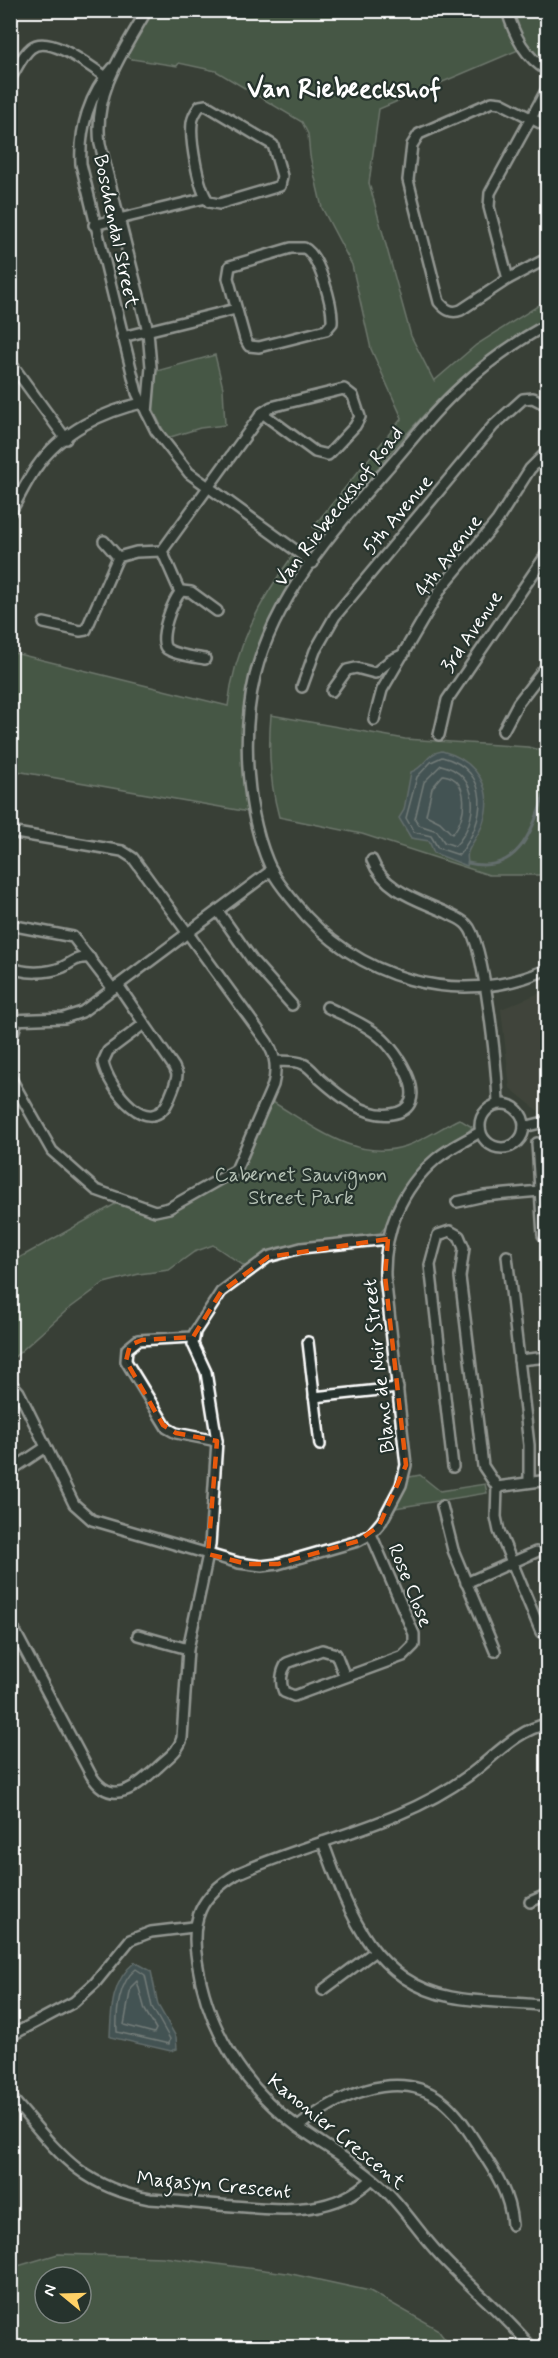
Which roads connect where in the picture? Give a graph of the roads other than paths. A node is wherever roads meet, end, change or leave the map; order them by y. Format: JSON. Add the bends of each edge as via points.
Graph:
{"nodes":[{"id":1,"x":147,"y":10,"type":"edge"},
{"id":2,"x":507,"y":10,"type":"edge"},
{"id":3,"x":548,"y":71,"type":"edge"},
{"id":4,"x":107,"y":78,"type":"junction"},
{"id":5,"x":10,"y":80,"type":"edge"},
{"id":6,"x":548,"y":87,"type":"edge"},
{"id":7,"x":531,"y":120,"type":"junction"},
{"id":8,"x":548,"y":127,"type":"edge"},
{"id":9,"x":206,"y":198,"type":"junction"},
{"id":10,"x":119,"y":219,"type":"junction"},
{"id":11,"x":94,"y":225,"type":"junction"},
{"id":12,"x":548,"y":258,"type":"edge"},
{"id":13,"x":508,"y":279,"type":"junction"},
{"id":14,"x":236,"y":309,"type":"junction"},
{"id":15,"x":548,"y":324,"type":"edge"},
{"id":16,"x":148,"y":331,"type":"junction"},
{"id":17,"x":122,"y":337,"type":"junction"},
{"id":18,"x":10,"y":362,"type":"edge"},
{"id":19,"x":143,"y":403,"type":"junction"},
{"id":20,"x":548,"y":406,"type":"edge"},
{"id":21,"x":262,"y":413,"type":"junction"},
{"id":22,"x":66,"y":439,"type":"junction"},
{"id":23,"x":548,"y":451,"type":"edge"},
{"id":24,"x":208,"y":488,"type":"junction"},
{"id":25,"x":10,"y":513,"type":"edge"},
{"id":26,"x":104,"y":541,"type":"dead end"},
{"id":27,"x":162,"y":551,"type":"junction"},
{"id":28,"x":548,"y":552,"type":"edge"},
{"id":29,"x":118,"y":557,"type":"junction"},
{"id":30,"x":313,"y":563,"type":"junction"},
{"id":31,"x":180,"y":592,"type":"junction"},
{"id":32,"x":217,"y":611,"type":"dead end"},
{"id":33,"x":44,"y":623,"type":"dead end"},
{"id":34,"x":404,"y":654,"type":"junction"},
{"id":35,"x":205,"y":659,"type":"dead end"},
{"id":36,"x":548,"y":664,"type":"edge"},
{"id":37,"x":302,"y":687,"type":"dead end"},
{"id":38,"x":332,"y":691,"type":"dead end"},
{"id":39,"x":374,"y":720,"type":"dead end"},
{"id":40,"x":502,"y":731,"type":"dead end"},
{"id":41,"x":439,"y":735,"type":"dead end"},
{"id":42,"x":10,"y":832,"type":"edge"},
{"id":43,"x":372,"y":860,"type":"dead end"},
{"id":44,"x":272,"y":870,"type":"junction"},
{"id":45,"x":218,"y":911,"type":"junction"},
{"id":46,"x":10,"y":926,"type":"edge"},
{"id":47,"x":188,"y":933,"type":"junction"},
{"id":48,"x":90,"y":958,"type":"junction"},
{"id":49,"x":10,"y":966,"type":"edge"},
{"id":50,"x":548,"y":969,"type":"edge"},
{"id":51,"x":485,"y":986,"type":"junction"},
{"id":52,"x":115,"y":987,"type":"junction"},
{"id":53,"x":292,"y":1005,"type":"dead end"},
{"id":54,"x":327,"y":1007,"type":"dead end"},
{"id":55,"x":14,"y":1021,"type":"edge"},
{"id":56,"x":144,"y":1024,"type":"junction"},
{"id":57,"x":10,"y":1043,"type":"edge"},
{"id":58,"x":275,"y":1061,"type":"junction"},
{"id":59,"x":10,"y":1077,"type":"edge"},
{"id":60,"x":498,"y":1103,"type":"junction"},
{"id":61,"x":548,"y":1121,"type":"edge"},
{"id":62,"x":524,"y":1127,"type":"junction"},
{"id":63,"x":480,"y":1132,"type":"junction"},
{"id":64,"x":537,"y":1143,"type":"dead end"},
{"id":65,"x":540,"y":1191,"type":"junction"},
{"id":66,"x":457,"y":1202,"type":"dead end"},
{"id":67,"x":388,"y":1239,"type":"junction"},
{"id":68,"x":548,"y":1241,"type":"edge"},
{"id":69,"x":507,"y":1256,"type":"dead end"},
{"id":70,"x":193,"y":1337,"type":"junction"},
{"id":71,"x":308,"y":1342,"type":"dead end"},
{"id":72,"x":548,"y":1357,"type":"edge"},
{"id":73,"x":519,"y":1360,"type":"junction"},
{"id":74,"x":10,"y":1382,"type":"edge"},
{"id":75,"x":398,"y":1388,"type":"junction"},
{"id":76,"x":314,"y":1397,"type":"junction"},
{"id":77,"x":217,"y":1441,"type":"junction"},
{"id":78,"x":320,"y":1445,"type":"dead end"},
{"id":79,"x":46,"y":1448,"type":"junction"},
{"id":80,"x":453,"y":1467,"type":"dead end"},
{"id":81,"x":10,"y":1471,"type":"edge"},
{"id":82,"x":548,"y":1480,"type":"edge"},
{"id":83,"x":529,"y":1481,"type":"junction"},
{"id":84,"x":497,"y":1487,"type":"junction"},
{"id":85,"x":442,"y":1506,"type":"dead end"},
{"id":86,"x":370,"y":1534,"type":"junction"},
{"id":87,"x":536,"y":1552,"type":"dead end"},
{"id":88,"x":208,"y":1554,"type":"junction"},
{"id":89,"x":512,"y":1563,"type":"junction"},
{"id":90,"x":466,"y":1583,"type":"junction"},
{"id":91,"x":10,"y":1622,"type":"edge"},
{"id":92,"x":541,"y":1632,"type":"dead end"},
{"id":93,"x":138,"y":1635,"type":"dead end"},
{"id":94,"x":188,"y":1649,"type":"junction"},
{"id":95,"x":495,"y":1651,"type":"dead end"},
{"id":96,"x":345,"y":1677,"type":"junction"},
{"id":97,"x":548,"y":1724,"type":"edge"},
{"id":98,"x":323,"y":1842,"type":"junction"},
{"id":99,"x":548,"y":1894,"type":"edge"},
{"id":100,"x":530,"y":1902,"type":"dead end"},
{"id":101,"x":193,"y":1927,"type":"junction"},
{"id":102,"x":374,"y":1952,"type":"junction"},
{"id":103,"x":323,"y":1990,"type":"dead end"},
{"id":104,"x":548,"y":2006,"type":"edge"},
{"id":105,"x":10,"y":2036,"type":"edge"},
{"id":106,"x":10,"y":2096,"type":"edge"},
{"id":107,"x":298,"y":2127,"type":"junction"},
{"id":108,"x":372,"y":2178,"type":"junction"},
{"id":109,"x":512,"y":2225,"type":"dead end"},
{"id":110,"x":532,"y":2348,"type":"edge"}],
"edges":[{"from":1,"to":4,"type":"street","name":"Boschendal Street"},
{"from":2,"to":3,"type":"street","via":[[520,44]]},
{"from":4,"to":5,"type":"street","via":[[55,46],[42,43],[29,49]]},
{"from":4,"to":10,"type":"street","name":"Boschendal Street","via":[[99,133]]},
{"from":4,"to":11,"type":"street","name":"Boschendal Street","via":[[88,109],[81,139],[82,176]]},
{"from":6,"to":7,"type":"street"},
{"from":7,"to":8,"type":"street"},
{"from":7,"to":13,"type":"street","via":[[488,199]]},
{"from":7,"to":13,"type":"street","via":[[492,102],[425,130],[412,145],[407,172],[444,308],[461,310]]},
{"from":9,"to":9,"type":"street","via":[[192,146],[195,113],[206,105],[271,142],[282,179],[276,188],[219,204]]},
{"from":9,"to":10,"type":"street"},
{"from":10,"to":11,"type":"street"},
{"from":10,"to":16,"type":"street","name":"Boschendal Street"},
{"from":11,"to":17,"type":"street","name":"Boschendal Street"},
{"from":12,"to":13,"type":"street"},
{"from":14,"to":14,"type":"street","via":[[228,278],[233,263],[304,248],[316,258],[332,323],[326,330],[253,347],[246,343]]},
{"from":14,"to":16,"type":"street","name":"Boschendal Street"},
{"from":15,"to":30,"type":"street","name":"Van Riebeeckshof Road","via":[[495,358],[444,403],[357,504]]},
{"from":16,"to":17,"type":"street","name":"Boschendal Street"},
{"from":16,"to":19,"type":"street","name":"Boschendal Street","via":[[151,367]]},
{"from":17,"to":19,"type":"street","name":"Boschendal Street"},
{"from":18,"to":22,"type":"street"},
{"from":19,"to":22,"type":"street","via":[[98,416]]},
{"from":19,"to":24,"type":"street","name":"Boschendal Street","via":[[178,461]]},
{"from":20,"to":37,"type":"street","name":"5th Avenue","via":[[532,398],[523,399],[493,426],[335,616],[315,651]]},
{"from":21,"to":21,"type":"street","via":[[315,453],[324,455],[334,451],[355,426],[360,412],[352,394],[341,389],[271,407]]},
{"from":21,"to":24,"type":"street"},
{"from":22,"to":25,"type":"street","via":[[37,466]]},
{"from":23,"to":34,"type":"street","name":"4th Avenue","via":[[530,469],[497,520],[442,587]]},
{"from":24,"to":27,"type":"street"},
{"from":24,"to":30,"type":"street","name":"Boschendal Street"},
{"from":26,"to":29,"type":"street"},
{"from":27,"to":29,"type":"street"},
{"from":27,"to":31,"type":"street"},
{"from":28,"to":41,"type":"street","name":"3rd Avenue","via":[[447,700]]},
{"from":29,"to":33,"type":"street","via":[[86,630]]},
{"from":30,"to":44,"type":"street","name":"Van Riebeeckshof Road","via":[[283,607],[267,640],[255,676],[249,715],[248,752],[255,815]]},
{"from":31,"to":32,"type":"street","via":[[191,592]]},
{"from":31,"to":35,"type":"street","via":[[162,636],[164,644],[170,650]]},
{"from":34,"to":38,"type":"street","via":[[375,673],[347,670]]},
{"from":34,"to":39,"type":"street","name":"4th Avenue","via":[[382,690]]},
{"from":36,"to":40,"type":"street"},
{"from":42,"to":47,"type":"street","via":[[126,853]]},
{"from":43,"to":51,"type":"street","via":[[382,880],[392,887],[468,925]]},
{"from":44,"to":45,"type":"street"},
{"from":44,"to":51,"type":"street","name":"Van Riebeeckshof Road","via":[[311,923],[333,944],[365,964],[415,982],[449,987]]},
{"from":45,"to":47,"type":"street"},
{"from":45,"to":53,"type":"street","via":[[253,961]]},
{"from":46,"to":48,"type":"street","via":[[73,937]]},
{"from":47,"to":52,"type":"street"},
{"from":47,"to":58,"type":"street","via":[[267,1042]]},
{"from":48,"to":49,"type":"street","via":[[76,958],[54,970],[24,972]]},
{"from":48,"to":52,"type":"street"},
{"from":50,"to":51,"type":"street","name":"Van Riebeeckshof Road"},
{"from":51,"to":60,"type":"street"},
{"from":52,"to":55,"type":"street","via":[[70,1017]]},
{"from":52,"to":56,"type":"street"},
{"from":54,"to":58,"type":"street","via":[[372,1030],[389,1045],[412,1087],[409,1105],[401,1112],[376,1114],[336,1093],[302,1064]]},
{"from":55,"to":57,"type":"street"},
{"from":56,"to":56,"type":"street","via":[[177,1074],[168,1103],[151,1115],[137,1112],[122,1098],[103,1062],[108,1051]]},
{"from":58,"to":59,"type":"street","via":[[273,1084],[239,1167],[169,1209],[155,1211],[96,1190],[52,1151]]},
{"from":60,"to":62,"type":"street","via":[[517,1109]]},
{"from":60,"to":63,"type":"street","via":[[484,1111]]},
{"from":61,"to":62,"type":"street"},
{"from":62,"to":63,"type":"street","via":[[517,1142],[507,1148],[490,1145]]},
{"from":63,"to":67,"type":"street","name":"Blanc de Noir Street","via":[[447,1151],[419,1176],[399,1206]]},
{"from":64,"to":65,"type":"street"},
{"from":65,"to":66,"type":"street"},
{"from":65,"to":68,"type":"street","via":[[543,1235]]},
{"from":67,"to":70,"type":"street","via":[[302,1248],[268,1257],[221,1292]]},
{"from":67,"to":75,"type":"street","name":"Blanc de Noir Street","via":[[385,1276]]},
{"from":69,"to":73,"type":"street"},
{"from":70,"to":77,"type":"street","via":[[206,1372]]},
{"from":70,"to":77,"type":"street","via":[[138,1340],[127,1349],[126,1361],[167,1428]]},
{"from":71,"to":76,"type":"street"},
{"from":72,"to":73,"type":"street"},
{"from":73,"to":83,"type":"street"},
{"from":74,"to":79,"type":"street","via":[[19,1392]]},
{"from":75,"to":76,"type":"street"},
{"from":75,"to":86,"type":"street","name":"Blanc de Noir Street","via":[[406,1472],[382,1521]]},
{"from":76,"to":78,"type":"street"},
{"from":77,"to":88,"type":"street"},
{"from":79,"to":81,"type":"street"},
{"from":79,"to":88,"type":"street","via":[[74,1504],[87,1517]]},
{"from":80,"to":84,"type":"street","via":[[430,1265],[436,1237],[450,1230],[463,1244],[460,1277],[480,1451],[483,1466]]},
{"from":82,"to":83,"type":"street"},
{"from":83,"to":84,"type":"street"},
{"from":84,"to":89,"type":"street","via":[[497,1525]]},
{"from":85,"to":90,"type":"street"},
{"from":86,"to":88,"type":"street","via":[[358,1541],[270,1565],[247,1564]]},
{"from":86,"to":96,"type":"street","name":"Rose Close","via":[[414,1634],[414,1646],[404,1656]]},
{"from":87,"to":89,"type":"street"},
{"from":88,"to":94,"type":"street"},
{"from":89,"to":90,"type":"street"},
{"from":89,"to":92,"type":"street"},
{"from":90,"to":95,"type":"street"},
{"from":91,"to":94,"type":"street","via":[[91,1775],[112,1791],[134,1788],[181,1743]]},
{"from":93,"to":94,"type":"street"},
{"from":96,"to":96,"type":"street","name":"Rose Close","via":[[294,1696],[281,1686],[287,1663],[322,1650],[336,1654]]},
{"from":97,"to":98,"type":"street","via":[[528,1730],[434,1798],[382,1824]]},
{"from":98,"to":101,"type":"street","via":[[221,1884],[205,1902]]},
{"from":98,"to":102,"type":"street","via":[[345,1900]]},
{"from":99,"to":100,"type":"street"},
{"from":101,"to":105,"type":"street","via":[[152,1932],[130,1940],[74,2002]]},
{"from":101,"to":107,"type":"street","name":"Kanonier Crescent","via":[[198,1972],[215,2028],[252,2084]]},
{"from":102,"to":103,"type":"street"},
{"from":102,"to":104,"type":"street","via":[[398,1974],[435,1993]]},
{"from":106,"to":108,"type":"street","name":"Magasyn Crescent","via":[[79,2172],[126,2195],[296,2210],[326,2206],[345,2198]]},
{"from":107,"to":108,"type":"street","name":"Kanonier Crescent"},
{"from":107,"to":109,"type":"street","via":[[328,2106],[370,2090],[401,2085],[430,2092],[454,2112],[493,2168],[511,2207]]},
{"from":108,"to":110,"type":"street","name":"Kanonier Crescent","via":[[437,2253],[501,2312]]}]}
